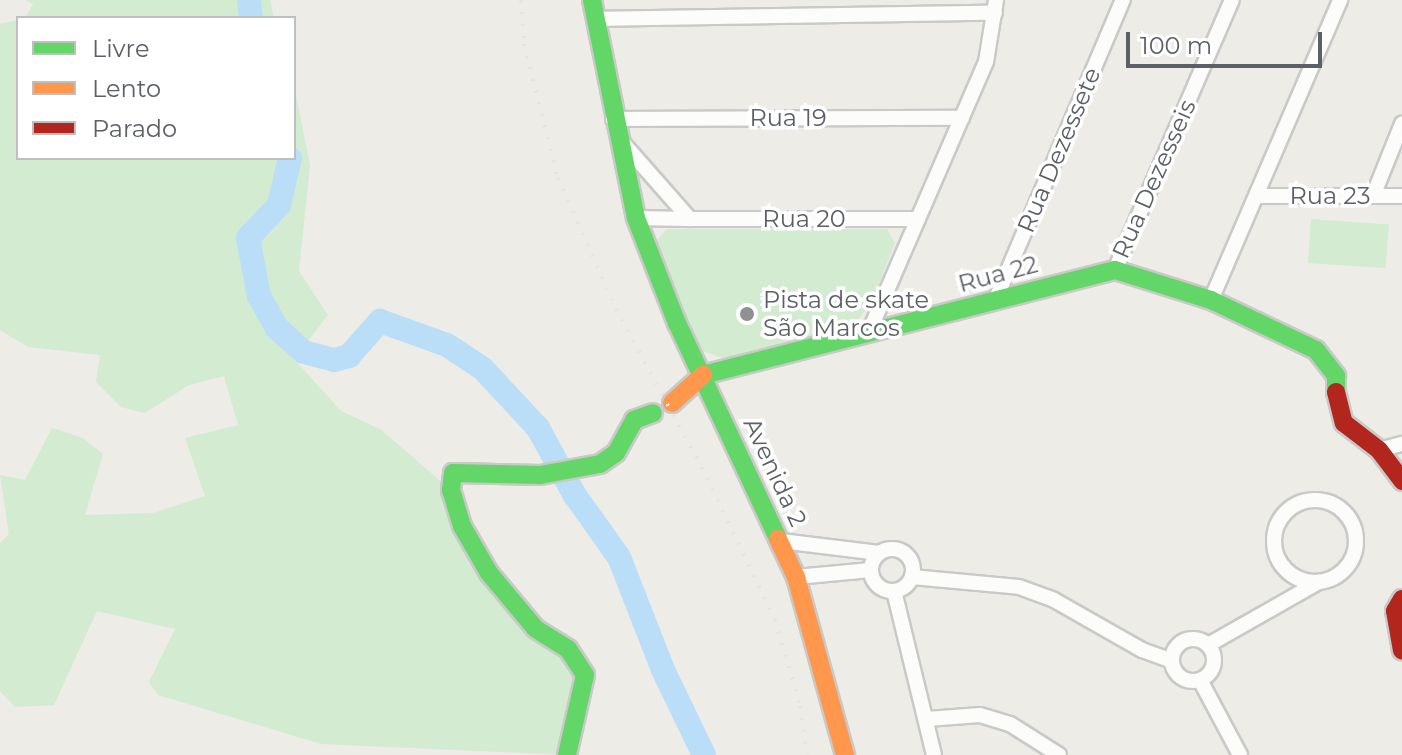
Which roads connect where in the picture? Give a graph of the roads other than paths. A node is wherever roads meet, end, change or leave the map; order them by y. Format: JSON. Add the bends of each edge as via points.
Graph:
{"nodes":[{"id":1,"x":592,"y":0,"type":"edge"},
{"id":2,"x":1123,"y":0,"type":"edge"},
{"id":3,"x":1232,"y":0,"type":"edge"},
{"id":4,"x":1340,"y":0,"type":"edge"},
{"id":5,"x":996,"y":7,"type":"edge"},
{"id":6,"x":595,"y":19,"type":"junction"},
{"id":7,"x":962,"y":118,"type":"junction"},
{"id":8,"x":1402,"y":124,"type":"edge"},
{"id":9,"x":615,"y":128,"type":"junction"},
{"id":10,"x":1259,"y":196,"type":"junction"},
{"id":11,"x":1373,"y":196,"type":"junction"},
{"id":12,"x":1402,"y":196,"type":"edge"},
{"id":13,"x":636,"y":218,"type":"junction"},
{"id":14,"x":690,"y":219,"type":"junction"},
{"id":15,"x":918,"y":219,"type":"junction"},
{"id":16,"x":1115,"y":270,"type":"junction"},
{"id":17,"x":1211,"y":300,"type":"junction"},
{"id":18,"x":995,"y":301,"type":"junction"},
{"id":19,"x":869,"y":332,"type":"junction"},
{"id":20,"x":703,"y":375,"type":"junction"},
{"id":21,"x":672,"y":403,"type":"dead end"},
{"id":22,"x":653,"y":413,"type":"dead end"},
{"id":23,"x":1402,"y":444,"type":"edge"},
{"id":24,"x":1379,"y":450,"type":"junction"},
{"id":25,"x":1402,"y":481,"type":"edge"},
{"id":26,"x":781,"y":541,"type":"junction"},
{"id":27,"x":879,"y":553,"type":"junction"},
{"id":28,"x":871,"y":570,"type":"junction"},
{"id":29,"x":796,"y":577,"type":"junction"},
{"id":30,"x":912,"y":577,"type":"junction"},
{"id":31,"x":1319,"y":582,"type":"junction"},
{"id":32,"x":894,"y":591,"type":"junction"},
{"id":33,"x":1402,"y":599,"type":"edge"},
{"id":34,"x":1208,"y":645,"type":"junction"},
{"id":35,"x":1402,"y":650,"type":"edge"},
{"id":36,"x":1172,"y":661,"type":"junction"},
{"id":37,"x":1200,"y":680,"type":"junction"},
{"id":38,"x":927,"y":719,"type":"junction"},
{"id":39,"x":567,"y":755,"type":"edge"},
{"id":40,"x":845,"y":755,"type":"edge"},
{"id":41,"x":934,"y":755,"type":"edge"},
{"id":42,"x":1059,"y":755,"type":"edge"},
{"id":43,"x":1240,"y":755,"type":"edge"}],
"edges":[{"from":1,"to":6,"type":"street","name":"Avenida 2"},
{"from":2,"to":18,"type":"street","name":"Rua Dezessete"},
{"from":3,"to":16,"type":"street","name":"Rua Dezesseis"},
{"from":4,"to":10,"type":"street"},
{"from":5,"to":6,"type":"street"},
{"from":5,"to":7,"type":"street","via":[[986,62]]},
{"from":6,"to":9,"type":"street","name":"Avenida 2"},
{"from":7,"to":9,"type":"street","name":"Rua 19"},
{"from":7,"to":15,"type":"street"},
{"from":8,"to":11,"type":"street"},
{"from":9,"to":13,"type":"street","name":"Avenida 2"},
{"from":9,"to":14,"type":"street"},
{"from":10,"to":11,"type":"street","name":"Rua 23"},
{"from":10,"to":17,"type":"street"},
{"from":11,"to":12,"type":"street","name":"Rua 23"},
{"from":13,"to":14,"type":"street","name":"Rua 20"},
{"from":13,"to":20,"type":"street","name":"Avenida 2"},
{"from":14,"to":15,"type":"street","name":"Rua 20"},
{"from":15,"to":19,"type":"street"},
{"from":16,"to":17,"type":"street"},
{"from":16,"to":18,"type":"street","name":"Rua 22"},
{"from":17,"to":24,"type":"street","via":[[1330,362],[1344,423]]},
{"from":18,"to":19,"type":"street","name":"Rua 22"},
{"from":19,"to":20,"type":"street","name":"Rua 22"},
{"from":20,"to":21,"type":"street"},
{"from":20,"to":26,"type":"street","name":"Avenida 2"},
{"from":22,"to":39,"type":"street","via":[[634,420],[616,453],[600,464],[540,475],[453,473],[451,490],[462,526],[489,573],[535,628],[568,649],[585,675]]},
{"from":23,"to":24,"type":"street"},
{"from":24,"to":25,"type":"street"},
{"from":26,"to":27,"type":"street"},
{"from":26,"to":29,"type":"street","name":"Avenida 2"},
{"from":27,"to":28,"type":"street"},
{"from":27,"to":30,"type":"street","via":[[905,553]]},
{"from":28,"to":29,"type":"street"},
{"from":28,"to":32,"type":"street","via":[[877,585]]},
{"from":29,"to":40,"type":"street","name":"Avenida 2"},
{"from":30,"to":32,"type":"street"},
{"from":30,"to":36,"type":"street","via":[[1019,587]]},
{"from":31,"to":31,"type":"street","via":[[1332,579],[1351,561],[1356,536],[1335,505],[1308,500],[1283,514],[1273,540],[1282,567],[1293,576]]},
{"from":31,"to":34,"type":"street"},
{"from":32,"to":38,"type":"street"},
{"from":33,"to":35,"type":"street","via":[[1395,611]]},
{"from":34,"to":36,"type":"street","via":[[1190,640],[1181,644]]},
{"from":34,"to":37,"type":"street","via":[[1214,665]]},
{"from":36,"to":37,"type":"street","via":[[1182,677]]},
{"from":37,"to":43,"type":"street"},
{"from":38,"to":41,"type":"street"},
{"from":38,"to":42,"type":"street","via":[[980,715],[1010,724]]}]}
